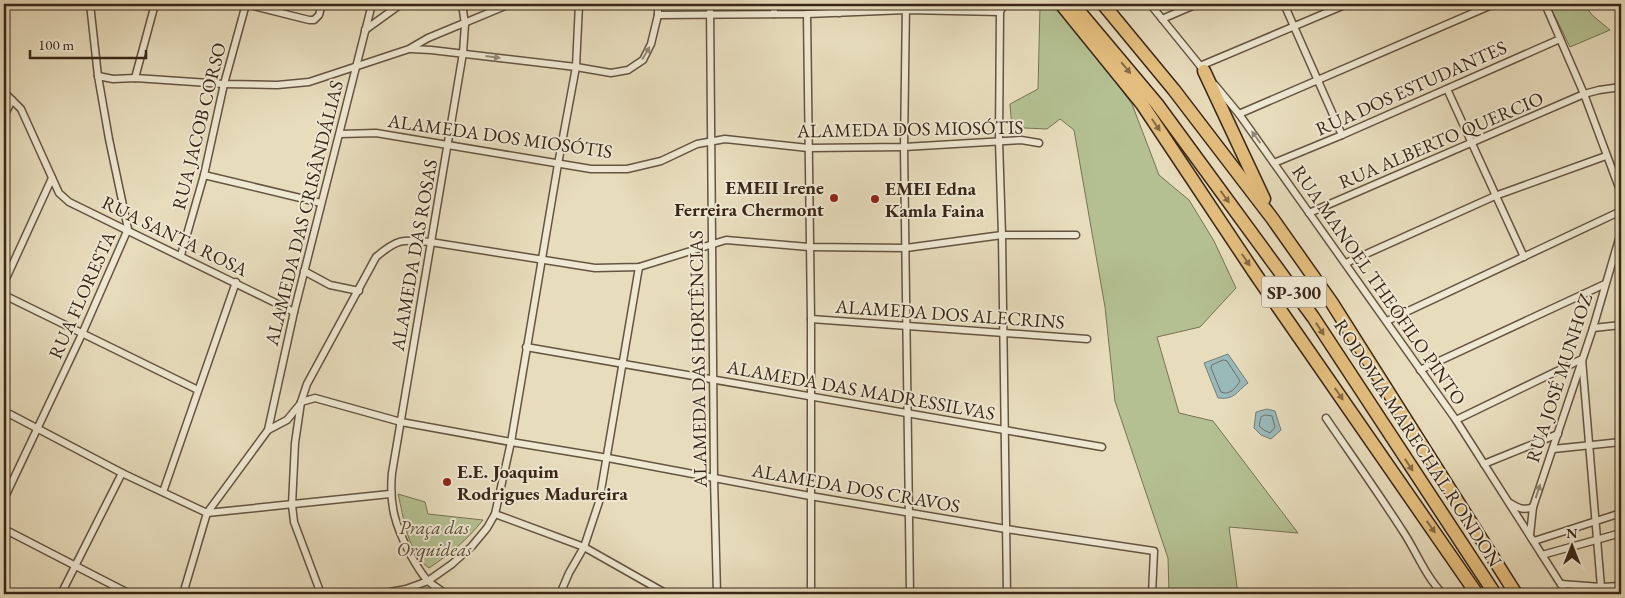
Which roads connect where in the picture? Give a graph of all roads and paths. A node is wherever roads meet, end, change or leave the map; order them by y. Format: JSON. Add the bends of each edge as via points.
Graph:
{"nodes":[{"id":1,"x":90,"y":4,"type":"edge"},
{"id":2,"x":154,"y":4,"type":"edge"},
{"id":3,"x":246,"y":4,"type":"edge"},
{"id":4,"x":322,"y":4,"type":"edge"},
{"id":5,"x":372,"y":4,"type":"edge"},
{"id":6,"x":401,"y":4,"type":"edge"},
{"id":7,"x":462,"y":4,"type":"edge"},
{"id":8,"x":510,"y":4,"type":"edge"},
{"id":9,"x":579,"y":4,"type":"edge"},
{"id":10,"x":658,"y":4,"type":"edge"},
{"id":11,"x":710,"y":4,"type":"edge"},
{"id":12,"x":774,"y":4,"type":"edge"},
{"id":13,"x":838,"y":4,"type":"edge"},
{"id":14,"x":1004,"y":4,"type":"edge"},
{"id":15,"x":1061,"y":4,"type":"edge"},
{"id":16,"x":1073,"y":4,"type":"edge"},
{"id":17,"x":1104,"y":4,"type":"edge"},
{"id":18,"x":1150,"y":4,"type":"edge"},
{"id":19,"x":1197,"y":4,"type":"edge"},
{"id":20,"x":1284,"y":4,"type":"edge"},
{"id":21,"x":1347,"y":4,"type":"edge"},
{"id":22,"x":1494,"y":4,"type":"edge"},
{"id":23,"x":1545,"y":4,"type":"edge"},
{"id":24,"x":906,"y":7,"type":"edge"},
{"id":25,"x":1000,"y":12,"type":"junction"},
{"id":26,"x":839,"y":13,"type":"junction"},
{"id":27,"x":710,"y":14,"type":"junction"},
{"id":28,"x":774,"y":14,"type":"junction"},
{"id":29,"x":807,"y":14,"type":"junction"},
{"id":30,"x":658,"y":15,"type":"junction"},
{"id":31,"x":1162,"y":19,"type":"junction"},
{"id":32,"x":465,"y":24,"type":"junction"},
{"id":33,"x":1295,"y":26,"type":"junction"},
{"id":34,"x":365,"y":30,"type":"junction"},
{"id":35,"x":428,"y":38,"type":"junction"},
{"id":36,"x":1560,"y":39,"type":"junction"},
{"id":37,"x":409,"y":49,"type":"junction"},
{"id":38,"x":431,"y":50,"type":"junction"},
{"id":39,"x":463,"y":54,"type":"junction"},
{"id":40,"x":356,"y":67,"type":"junction"},
{"id":41,"x":576,"y":67,"type":"junction"},
{"id":42,"x":1202,"y":68,"type":"junction"},
{"id":43,"x":98,"y":76,"type":"junction"},
{"id":44,"x":135,"y":78,"type":"junction"},
{"id":45,"x":1318,"y":80,"type":"junction"},
{"id":46,"x":224,"y":84,"type":"junction"},
{"id":47,"x":1621,"y":87,"type":"edge"},
{"id":48,"x":1447,"y":89,"type":"junction"},
{"id":49,"x":4,"y":92,"type":"edge"},
{"id":50,"x":1584,"y":94,"type":"junction"},
{"id":51,"x":12,"y":100,"type":"junction"},
{"id":52,"x":1239,"y":114,"type":"junction"},
{"id":53,"x":4,"y":116,"type":"edge"},
{"id":54,"x":340,"y":134,"type":"junction"},
{"id":55,"x":1342,"y":136,"type":"junction"},
{"id":56,"x":999,"y":141,"type":"junction"},
{"id":57,"x":711,"y":142,"type":"junction"},
{"id":58,"x":1039,"y":144,"type":"dead end"},
{"id":59,"x":1472,"y":144,"type":"junction"},
{"id":60,"x":448,"y":145,"type":"junction"},
{"id":61,"x":904,"y":147,"type":"junction"},
{"id":62,"x":808,"y":148,"type":"junction"},
{"id":63,"x":1606,"y":156,"type":"junction"},
{"id":64,"x":1274,"y":163,"type":"junction"},
{"id":65,"x":558,"y":164,"type":"junction"},
{"id":66,"x":204,"y":175,"type":"junction"},
{"id":67,"x":52,"y":178,"type":"junction"},
{"id":68,"x":1621,"y":193,"type":"edge"},
{"id":69,"x":1496,"y":196,"type":"junction"},
{"id":70,"x":321,"y":203,"type":"junction"},
{"id":71,"x":1621,"y":211,"type":"edge"},
{"id":72,"x":1309,"y":212,"type":"junction"},
{"id":73,"x":1272,"y":218,"type":"junction"},
{"id":74,"x":128,"y":229,"type":"junction"},
{"id":75,"x":1621,"y":232,"type":"edge"},
{"id":76,"x":1002,"y":235,"type":"junction"},
{"id":77,"x":1076,"y":235,"type":"dead end"},
{"id":78,"x":430,"y":242,"type":"junction"},
{"id":79,"x":712,"y":244,"type":"junction"},
{"id":80,"x":809,"y":248,"type":"junction"},
{"id":81,"x":906,"y":248,"type":"junction"},
{"id":82,"x":181,"y":255,"type":"junction"},
{"id":83,"x":1524,"y":257,"type":"junction"},
{"id":84,"x":542,"y":260,"type":"junction"},
{"id":85,"x":1346,"y":263,"type":"junction"},
{"id":86,"x":639,"y":267,"type":"junction"},
{"id":87,"x":304,"y":271,"type":"junction"},
{"id":88,"x":236,"y":282,"type":"junction"},
{"id":89,"x":4,"y":283,"type":"edge"},
{"id":90,"x":1605,"y":284,"type":"junction"},
{"id":91,"x":359,"y":292,"type":"junction"},
{"id":92,"x":4,"y":295,"type":"edge"},
{"id":93,"x":294,"y":312,"type":"junction"},
{"id":94,"x":810,"y":319,"type":"junction"},
{"id":95,"x":1386,"y":321,"type":"junction"},
{"id":96,"x":1621,"y":325,"type":"edge"},
{"id":97,"x":906,"y":327,"type":"junction"},
{"id":98,"x":1593,"y":328,"type":"junction"},
{"id":99,"x":82,"y":334,"type":"junction"},
{"id":100,"x":1004,"y":334,"type":"junction"},
{"id":101,"x":1086,"y":339,"type":"dead end"},
{"id":102,"x":526,"y":347,"type":"junction"},
{"id":103,"x":1582,"y":359,"type":"junction"},
{"id":104,"x":623,"y":363,"type":"junction"},
{"id":105,"x":1420,"y":370,"type":"junction"},
{"id":106,"x":714,"y":379,"type":"junction"},
{"id":107,"x":198,"y":390,"type":"junction"},
{"id":108,"x":810,"y":396,"type":"junction"},
{"id":109,"x":301,"y":402,"type":"junction"},
{"id":110,"x":4,"y":411,"type":"edge"},
{"id":111,"x":907,"y":412,"type":"junction"},
{"id":112,"x":1326,"y":418,"type":"dead end"},
{"id":113,"x":1456,"y":420,"type":"junction"},
{"id":114,"x":401,"y":422,"type":"junction"},
{"id":115,"x":37,"y":429,"type":"junction"},
{"id":116,"x":268,"y":430,"type":"junction"},
{"id":117,"x":1005,"y":430,"type":"junction"},
{"id":118,"x":1558,"y":434,"type":"junction"},
{"id":119,"x":511,"y":442,"type":"junction"},
{"id":120,"x":1621,"y":442,"type":"edge"},
{"id":121,"x":1588,"y":446,"type":"junction"},
{"id":122,"x":1102,"y":447,"type":"dead end"},
{"id":123,"x":1553,"y":448,"type":"junction"},
{"id":124,"x":608,"y":458,"type":"junction"},
{"id":125,"x":1484,"y":464,"type":"junction"},
{"id":126,"x":122,"y":473,"type":"junction"},
{"id":127,"x":714,"y":478,"type":"junction"},
{"id":128,"x":163,"y":492,"type":"junction"},
{"id":129,"x":390,"y":494,"type":"junction"},
{"id":130,"x":810,"y":496,"type":"junction"},
{"id":131,"x":4,"y":499,"type":"edge"},
{"id":132,"x":1509,"y":502,"type":"junction"},
{"id":133,"x":292,"y":505,"type":"junction"},
{"id":134,"x":1533,"y":507,"type":"junction"},
{"id":135,"x":207,"y":513,"type":"junction"},
{"id":136,"x":910,"y":513,"type":"junction"},
{"id":137,"x":1621,"y":513,"type":"edge"},
{"id":138,"x":495,"y":514,"type":"junction"},
{"id":139,"x":1595,"y":522,"type":"junction"},
{"id":140,"x":1006,"y":529,"type":"junction"},
{"id":141,"x":4,"y":530,"type":"edge"},
{"id":142,"x":1621,"y":533,"type":"edge"},
{"id":143,"x":1532,"y":538,"type":"junction"},
{"id":144,"x":1597,"y":540,"type":"junction"},
{"id":145,"x":584,"y":547,"type":"junction"},
{"id":146,"x":1542,"y":555,"type":"junction"},
{"id":147,"x":74,"y":566,"type":"junction"},
{"id":148,"x":428,"y":581,"type":"junction"},
{"id":149,"x":1561,"y":584,"type":"junction"},
{"id":150,"x":1621,"y":586,"type":"edge"},
{"id":151,"x":1600,"y":591,"type":"edge"},
{"id":152,"x":61,"y":594,"type":"edge"},
{"id":153,"x":130,"y":594,"type":"edge"},
{"id":154,"x":183,"y":594,"type":"edge"},
{"id":155,"x":321,"y":594,"type":"edge"},
{"id":156,"x":379,"y":594,"type":"edge"},
{"id":157,"x":445,"y":594,"type":"edge"},
{"id":158,"x":560,"y":594,"type":"edge"},
{"id":159,"x":667,"y":594,"type":"edge"},
{"id":160,"x":717,"y":594,"type":"edge"},
{"id":161,"x":811,"y":594,"type":"edge"},
{"id":162,"x":910,"y":594,"type":"edge"},
{"id":163,"x":1007,"y":594,"type":"edge"},
{"id":164,"x":1152,"y":594,"type":"edge"},
{"id":165,"x":1443,"y":594,"type":"edge"},
{"id":166,"x":1477,"y":594,"type":"edge"},
{"id":167,"x":1495,"y":594,"type":"edge"},
{"id":168,"x":1516,"y":594,"type":"edge"},
{"id":169,"x":1567,"y":594,"type":"edge"}],
"edges":[{"from":1,"to":43,"type":"street","name":"RUA FLORESTA"},
{"from":2,"to":44,"type":"street"},
{"from":3,"to":4,"type":"street","via":[[309,20],[320,15]]},
{"from":3,"to":46,"type":"street","name":"RUA JACOB CORSO"},
{"from":5,"to":34,"type":"street","name":"ALAMEDA DAS CRISÂNDÁLIAS"},
{"from":6,"to":34,"type":"street"},
{"from":7,"to":32,"type":"street","name":"ALAMEDA DAS ROSAS"},
{"from":8,"to":32,"type":"street"},
{"from":9,"to":41,"type":"street"},
{"from":10,"to":30,"type":"street"},
{"from":11,"to":27,"type":"street","name":"ALAMEDA DAS HORTÊNCIAS"},
{"from":12,"to":28,"type":"street"},
{"from":13,"to":26,"type":"street"},
{"from":14,"to":25,"type":"street"},
{"from":15,"to":166,"type":"highway","one_way":true,"via":[[1142,104]]},
{"from":16,"to":167,"type":"highway","name":"RODOVIA MARECHAL RONDON","number":"SP-300","one_way":true,"via":[[1157,104],[1313,317]]},
{"from":17,"to":73,"type":"highway","name":"RODOVIA MARECHAL RONDON","number":"SP-300"},
{"from":18,"to":31,"type":"street","name":"RUA MANOEL THEÓFILO PINTO"},
{"from":19,"to":31,"type":"street"},
{"from":20,"to":33,"type":"street"},
{"from":21,"to":33,"type":"street"},
{"from":22,"to":45,"type":"street"},
{"from":23,"to":36,"type":"street"},
{"from":24,"to":25,"type":"street"},
{"from":24,"to":26,"type":"street"},
{"from":24,"to":61,"type":"street"},
{"from":25,"to":56,"type":"street"},
{"from":26,"to":29,"type":"street"},
{"from":27,"to":28,"type":"street"},
{"from":27,"to":30,"type":"street"},
{"from":27,"to":57,"type":"street","name":"ALAMEDA DAS HORTÊNCIAS"},
{"from":28,"to":29,"type":"street"},
{"from":29,"to":62,"type":"street"},
{"from":41,"to":30,"type":"street","one_way":true,"via":[[611,73],[628,70],[642,60],[651,44]]},
{"from":31,"to":42,"type":"street","name":"RUA MANOEL THEÓFILO PINTO"},
{"from":32,"to":35,"type":"street"},
{"from":32,"to":39,"type":"street","name":"ALAMEDA DAS ROSAS"},
{"from":33,"to":42,"type":"street"},
{"from":33,"to":45,"type":"street"},
{"from":34,"to":40,"type":"street","name":"ALAMEDA DAS CRISÂNDÁLIAS"},
{"from":35,"to":37,"type":"street"},
{"from":35,"to":38,"type":"street"},
{"from":36,"to":48,"type":"street","name":"RUA DOS ESTUDANTES"},
{"from":36,"to":50,"type":"street"},
{"from":37,"to":38,"type":"street"},
{"from":37,"to":40,"type":"street"},
{"from":38,"to":39,"type":"street"},
{"from":39,"to":41,"type":"street","one_way":true},
{"from":39,"to":60,"type":"street","name":"ALAMEDA DAS ROSAS"},
{"from":40,"to":46,"type":"street","via":[[309,82]]},
{"from":40,"to":54,"type":"street","name":"ALAMEDA DAS CRISÂNDÁLIAS"},
{"from":41,"to":65,"type":"street"},
{"from":42,"to":52,"type":"street","name":"RUA MANOEL THEÓFILO PINTO"},
{"from":42,"to":73,"type":"highway","number":"SP-300"},
{"from":43,"to":44,"type":"street"},
{"from":43,"to":74,"type":"street","name":"RUA FLORESTA"},
{"from":44,"to":46,"type":"street"},
{"from":45,"to":52,"type":"street"},
{"from":45,"to":55,"type":"street"},
{"from":46,"to":66,"type":"street","name":"RUA JACOB CORSO"},
{"from":47,"to":50,"type":"street","name":"RUA ALBERTO QUERCIO"},
{"from":48,"to":55,"type":"street","name":"RUA DOS ESTUDANTES"},
{"from":48,"to":59,"type":"street"},
{"from":49,"to":51,"type":"street","name":"RUA SANTA ROSA"},
{"from":50,"to":59,"type":"street","name":"RUA ALBERTO QUERCIO"},
{"from":50,"to":63,"type":"street"},
{"from":51,"to":53,"type":"street"},
{"from":51,"to":67,"type":"street","name":"RUA SANTA ROSA","via":[[20,109]]},
{"from":64,"to":52,"type":"street","name":"RUA MANOEL THEÓFILO PINTO","one_way":true},
{"from":54,"to":60,"type":"street","name":"ALAMEDA DOS MIOSÓTIS","via":[[376,133]]},
{"from":54,"to":70,"type":"street","name":"ALAMEDA DAS CRISÂNDÁLIAS"},
{"from":55,"to":64,"type":"street","name":"RUA DOS ESTUDANTES"},
{"from":56,"to":58,"type":"street","name":"ALAMEDA DOS MIOSÓTIS","via":[[1021,140]]},
{"from":56,"to":61,"type":"street","name":"ALAMEDA DOS MIOSÓTIS"},
{"from":56,"to":76,"type":"street"},
{"from":57,"to":62,"type":"street","name":"ALAMEDA DOS MIOSÓTIS","via":[[725,140]]},
{"from":57,"to":65,"type":"street","name":"ALAMEDA DOS MIOSÓTIS","via":[[627,169],[591,169]]},
{"from":57,"to":79,"type":"street","name":"ALAMEDA DAS HORTÊNCIAS"},
{"from":59,"to":69,"type":"street"},
{"from":59,"to":72,"type":"street","name":"RUA ALBERTO QUERCIO"},
{"from":60,"to":65,"type":"street","name":"ALAMEDA DOS MIOSÓTIS"},
{"from":60,"to":78,"type":"street","name":"ALAMEDA DAS ROSAS"},
{"from":61,"to":62,"type":"street","name":"ALAMEDA DOS MIOSÓTIS"},
{"from":61,"to":81,"type":"street"},
{"from":62,"to":80,"type":"street"},
{"from":63,"to":68,"type":"street"},
{"from":63,"to":69,"type":"street"},
{"from":64,"to":72,"type":"street","name":"RUA MANOEL THEÓFILO PINTO"},
{"from":65,"to":84,"type":"street"},
{"from":66,"to":70,"type":"street"},
{"from":66,"to":82,"type":"street","name":"RUA JACOB CORSO"},
{"from":67,"to":74,"type":"street","name":"RUA SANTA ROSA","via":[[59,193],[69,202]]},
{"from":67,"to":89,"type":"street"},
{"from":69,"to":83,"type":"street"},
{"from":69,"to":85,"type":"street"},
{"from":70,"to":87,"type":"street","name":"ALAMEDA DAS CRISÂNDÁLIAS"},
{"from":71,"to":83,"type":"street"},
{"from":72,"to":85,"type":"street","name":"RUA MANOEL THEÓFILO PINTO"},
{"from":73,"to":168,"type":"highway","name":"RODOVIA MARECHAL RONDON","number":"SP-300","via":[[1332,302]]},
{"from":74,"to":82,"type":"street","name":"RUA SANTA ROSA"},
{"from":74,"to":99,"type":"street","name":"RUA FLORESTA"},
{"from":75,"to":90,"type":"street","name":"RUA JOSÉ MUNHOZ"},
{"from":76,"to":77,"type":"street"},
{"from":76,"to":81,"type":"street"},
{"from":76,"to":100,"type":"street"},
{"from":78,"to":84,"type":"street"},
{"from":78,"to":91,"type":"street","via":[[407,240],[391,244],[376,258]]},
{"from":78,"to":114,"type":"street","name":"ALAMEDA DAS ROSAS"},
{"from":79,"to":80,"type":"street","via":[[726,240]]},
{"from":79,"to":86,"type":"street"},
{"from":79,"to":106,"type":"street","name":"ALAMEDA DAS HORTÊNCIAS"},
{"from":80,"to":81,"type":"street"},
{"from":80,"to":94,"type":"street"},
{"from":81,"to":97,"type":"street"},
{"from":82,"to":88,"type":"street","name":"RUA SANTA ROSA"},
{"from":83,"to":95,"type":"street"},
{"from":84,"to":86,"type":"street","via":[[595,268]]},
{"from":84,"to":102,"type":"street"},
{"from":85,"to":95,"type":"street","name":"RUA MANOEL THEÓFILO PINTO"},
{"from":86,"to":104,"type":"street"},
{"from":87,"to":91,"type":"street","via":[[330,286]]},
{"from":87,"to":93,"type":"street","name":"ALAMEDA DAS CRISÂNDÁLIAS"},
{"from":88,"to":93,"type":"street","name":"RUA SANTA ROSA"},
{"from":88,"to":107,"type":"street"},
{"from":90,"to":98,"type":"street","name":"RUA JOSÉ MUNHOZ"},
{"from":90,"to":105,"type":"street"},
{"from":91,"to":109,"type":"street","via":[[307,384]]},
{"from":92,"to":99,"type":"street"},
{"from":93,"to":116,"type":"street","name":"ALAMEDA DAS CRISÂNDÁLIAS"},
{"from":94,"to":97,"type":"street","name":"ALAMEDA DOS ALECRINS"},
{"from":94,"to":108,"type":"street"},
{"from":95,"to":105,"type":"street","name":"RUA MANOEL THEÓFILO PINTO"},
{"from":96,"to":98,"type":"street"},
{"from":97,"to":100,"type":"street","name":"ALAMEDA DOS ALECRINS"},
{"from":97,"to":111,"type":"street"},
{"from":98,"to":103,"type":"street","name":"RUA JOSÉ MUNHOZ"},
{"from":99,"to":107,"type":"street"},
{"from":99,"to":115,"type":"street","name":"RUA FLORESTA"},
{"from":100,"to":101,"type":"street","name":"ALAMEDA DOS ALECRINS"},
{"from":100,"to":117,"type":"street"},
{"from":102,"to":104,"type":"street","name":"ALAMEDA DAS MADRESSILVAS"},
{"from":102,"to":119,"type":"street"},
{"from":103,"to":113,"type":"street"},
{"from":103,"to":118,"type":"street","name":"RUA JOSÉ MUNHOZ"},
{"from":103,"to":121,"type":"street"},
{"from":104,"to":106,"type":"street","name":"ALAMEDA DAS MADRESSILVAS"},
{"from":104,"to":124,"type":"street"},
{"from":105,"to":113,"type":"street","name":"RUA MANOEL THEÓFILO PINTO"},
{"from":106,"to":108,"type":"street","name":"ALAMEDA DAS MADRESSILVAS"},
{"from":106,"to":127,"type":"street","name":"ALAMEDA DAS HORTÊNCIAS"},
{"from":107,"to":128,"type":"street"},
{"from":108,"to":111,"type":"street","name":"ALAMEDA DAS MADRESSILVAS"},
{"from":108,"to":130,"type":"street"},
{"from":109,"to":114,"type":"street","via":[[315,398]]},
{"from":109,"to":116,"type":"street","via":[[287,420]]},
{"from":109,"to":133,"type":"street"},
{"from":110,"to":115,"type":"street"},
{"from":111,"to":117,"type":"street","name":"ALAMEDA DAS MADRESSILVAS"},
{"from":111,"to":136,"type":"street"},
{"from":112,"to":165,"type":"street"},
{"from":113,"to":125,"type":"street","name":"RUA MANOEL THEÓFILO PINTO"},
{"from":114,"to":119,"type":"street","name":"ALAMEDA DOS CRAVOS"},
{"from":114,"to":129,"type":"street","name":"ALAMEDA DAS ROSAS"},
{"from":115,"to":126,"type":"street"},
{"from":115,"to":131,"type":"street","name":"RUA FLORESTA"},
{"from":116,"to":135,"type":"street"},
{"from":117,"to":122,"type":"street","name":"ALAMEDA DAS MADRESSILVAS"},
{"from":117,"to":140,"type":"street"},
{"from":118,"to":123,"type":"street","name":"RUA JOSÉ MUNHOZ"},
{"from":118,"to":125,"type":"street"},
{"from":119,"to":124,"type":"street","name":"ALAMEDA DOS CRAVOS"},
{"from":119,"to":138,"type":"street"},
{"from":120,"to":121,"type":"street"},
{"from":121,"to":123,"type":"street"},
{"from":121,"to":139,"type":"street"},
{"from":134,"to":123,"type":"street","name":"RUA JOSÉ MUNHOZ","one_way":true},
{"from":124,"to":127,"type":"street","name":"ALAMEDA DOS CRAVOS"},
{"from":124,"to":145,"type":"street","via":[[599,502]]},
{"from":125,"to":132,"type":"street","name":"RUA MANOEL THEÓFILO PINTO"},
{"from":126,"to":128,"type":"street"},
{"from":126,"to":147,"type":"street"},
{"from":127,"to":130,"type":"street","name":"ALAMEDA DOS CRAVOS"},
{"from":127,"to":160,"type":"street","name":"ALAMEDA DAS HORTÊNCIAS"},
{"from":128,"to":135,"type":"street"},
{"from":129,"to":133,"type":"street"},
{"from":129,"to":148,"type":"street","name":"ALAMEDA DAS ROSAS","via":[[393,517],[402,539]]},
{"from":130,"to":136,"type":"street","name":"ALAMEDA DOS CRAVOS"},
{"from":130,"to":161,"type":"street"},
{"from":132,"to":134,"type":"street","via":[[1520,509]]},
{"from":132,"to":143,"type":"street","name":"RUA MANOEL THEÓFILO PINTO"},
{"from":133,"to":135,"type":"street"},
{"from":133,"to":155,"type":"street","via":[[294,522]]},
{"from":134,"to":143,"type":"street","name":"RUA JOSÉ MUNHOZ"},
{"from":135,"to":154,"type":"street"},
{"from":136,"to":140,"type":"street","name":"ALAMEDA DOS CRAVOS"},
{"from":136,"to":162,"type":"street"},
{"from":137,"to":139,"type":"street"},
{"from":138,"to":145,"type":"street"},
{"from":138,"to":148,"type":"street","via":[[472,546]]},
{"from":139,"to":143,"type":"street"},
{"from":139,"to":144,"type":"street"},
{"from":140,"to":163,"type":"street"},
{"from":140,"to":164,"type":"street","name":"ALAMEDA DOS CRAVOS","via":[[1154,552]]},
{"from":141,"to":147,"type":"street"},
{"from":142,"to":144,"type":"street"},
{"from":143,"to":146,"type":"street","name":"RUA MANOEL THEÓFILO PINTO"},
{"from":144,"to":146,"type":"street"},
{"from":144,"to":151,"type":"street"},
{"from":145,"to":158,"type":"street"},
{"from":145,"to":159,"type":"street"},
{"from":146,"to":149,"type":"street","name":"RUA MANOEL THEÓFILO PINTO"},
{"from":147,"to":152,"type":"street"},
{"from":147,"to":153,"type":"street"},
{"from":148,"to":156,"type":"street","via":[[406,590]]},
{"from":148,"to":157,"type":"street","name":"ALAMEDA DAS ROSAS"},
{"from":149,"to":151,"type":"street"},
{"from":149,"to":169,"type":"street","name":"RUA MANOEL THEÓFILO PINTO"},
{"from":150,"to":151,"type":"street"}]}
